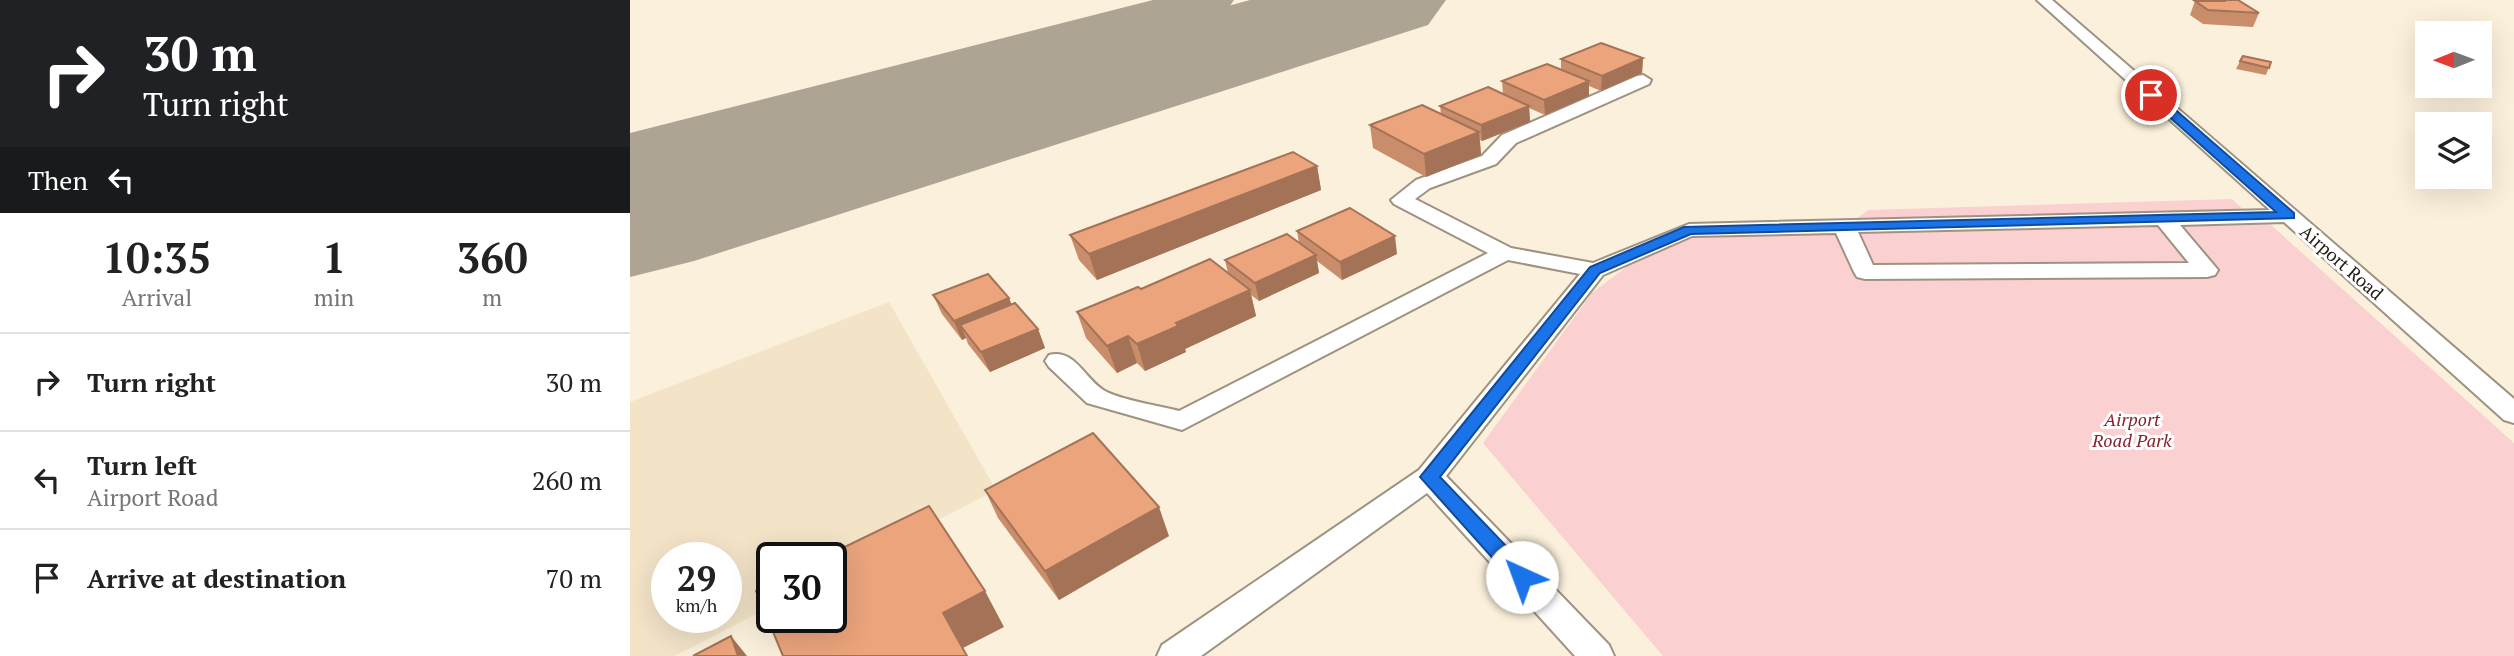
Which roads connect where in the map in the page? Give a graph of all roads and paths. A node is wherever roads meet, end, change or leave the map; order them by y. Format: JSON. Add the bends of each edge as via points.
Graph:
{"nodes":[{"id":1,"x":2044,"y":0,"type":"edge"},
{"id":2,"x":1643,"y":80,"type":"dead end"},
{"id":3,"x":2289,"y":216,"type":"junction"},
{"id":4,"x":2164,"y":219,"type":"junction"},
{"id":5,"x":1844,"y":226,"type":"junction"},
{"id":6,"x":1505,"y":253,"type":"junction"},
{"id":7,"x":1595,"y":270,"type":"junction"},
{"id":8,"x":1058,"y":361,"type":"dead end"},
{"id":9,"x":2514,"y":414,"type":"edge"},
{"id":10,"x":1429,"y":477,"type":"junction"},
{"id":11,"x":1174,"y":656,"type":"edge"},
{"id":12,"x":1597,"y":656,"type":"edge"}],
"edges":[{"from":1,"to":3,"type":"street","name":"Airport Road"},
{"from":2,"to":6,"type":"street","via":[[1509,139],[1489,160],[1423,184],[1401,200]]},
{"from":3,"to":4,"type":"street"},
{"from":3,"to":9,"type":"street","name":"Airport Road"},
{"from":4,"to":5,"type":"street"},
{"from":4,"to":5,"type":"street","via":[[2207,270],[1865,272]]},
{"from":5,"to":7,"type":"street","via":[[1689,230]]},
{"from":6,"to":7,"type":"street"},
{"from":6,"to":8,"type":"street","via":[[1182,421],[1096,397]]},
{"from":7,"to":10,"type":"street"},
{"from":10,"to":11,"type":"street"},
{"from":10,"to":12,"type":"street"}]}
